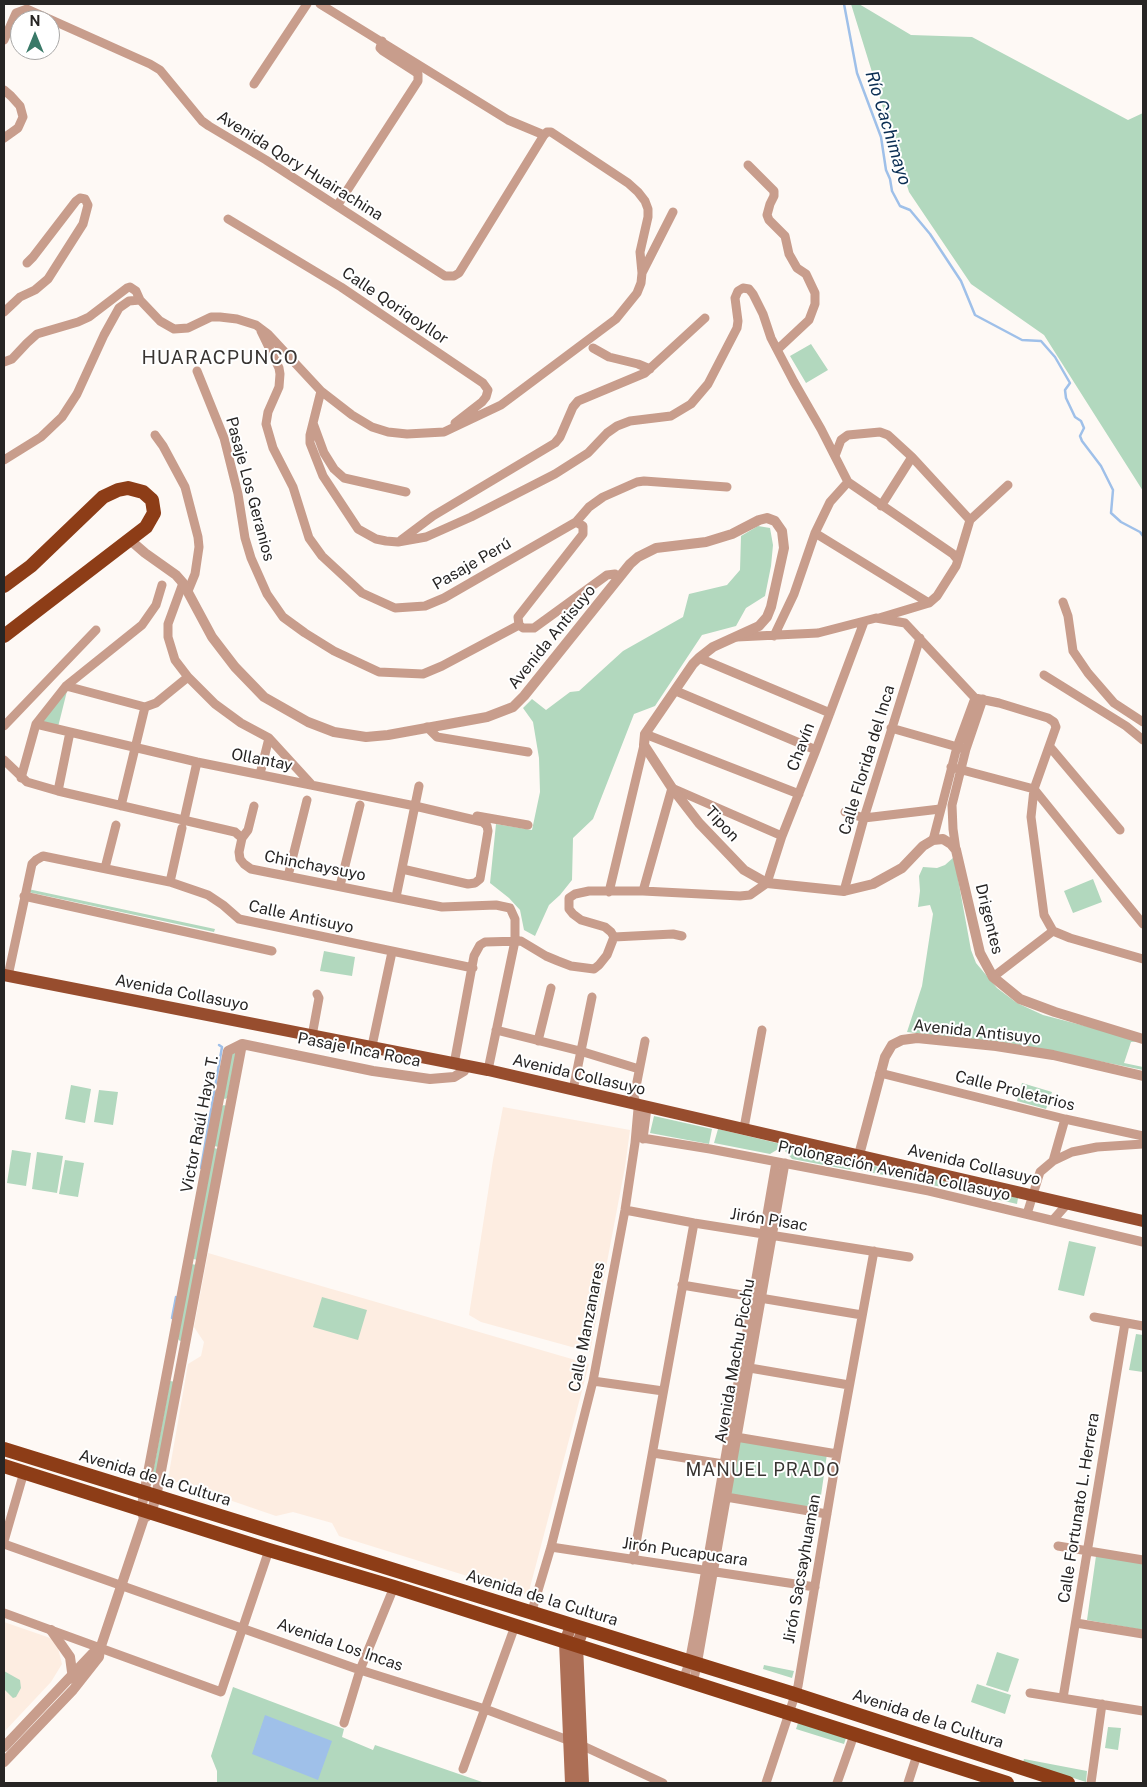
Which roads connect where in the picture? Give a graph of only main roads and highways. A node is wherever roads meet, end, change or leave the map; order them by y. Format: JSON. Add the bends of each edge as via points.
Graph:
{"nodes":[{"id":1,"x":4,"y":586,"type":"edge"},
{"id":2,"x":4,"y":636,"type":"edge"},
{"id":3,"x":6,"y":976,"type":"edge"},
{"id":4,"x":1143,"y":1221,"type":"edge"},
{"id":5,"x":4,"y":1449,"type":"edge"},
{"id":6,"x":4,"y":1466,"type":"edge"},
{"id":7,"x":577,"y":1628,"type":"junction"},
{"id":8,"x":571,"y":1644,"type":"junction"},
{"id":9,"x":1047,"y":1780,"type":"edge"},
{"id":10,"x":571,"y":1783,"type":"edge"},
{"id":11,"x":583,"y":1783,"type":"edge"},
{"id":12,"x":1007,"y":1783,"type":"edge"},
{"id":13,"x":1068,"y":1783,"type":"edge"}],
"edges":[{"from":1,"to":2,"type":"highway","via":[[30,566],[103,497],[128,488],[143,492],[152,500],[154,513],[148,524]]},
{"from":3,"to":4,"type":"main road","name":"Avenida Collasuyo","via":[[488,1070]]},
{"from":5,"to":7,"type":"highway","name":"Avenida de la Cultura"},
{"from":6,"to":8,"type":"highway","name":"Avenida de la Cultura","via":[[146,1514],[394,1587]]},
{"from":7,"to":8,"type":"main road"},
{"from":7,"to":9,"type":"highway","name":"Avenida de la Cultura","via":[[796,1695]]},
{"from":8,"to":10,"type":"main road","via":[[568,1740]]},
{"from":8,"to":11,"type":"main road"},
{"from":8,"to":12,"type":"highway","name":"Avenida de la Cultura"},
{"from":9,"to":13,"type":"highway","name":"Avenida de la Cultura"}]}
